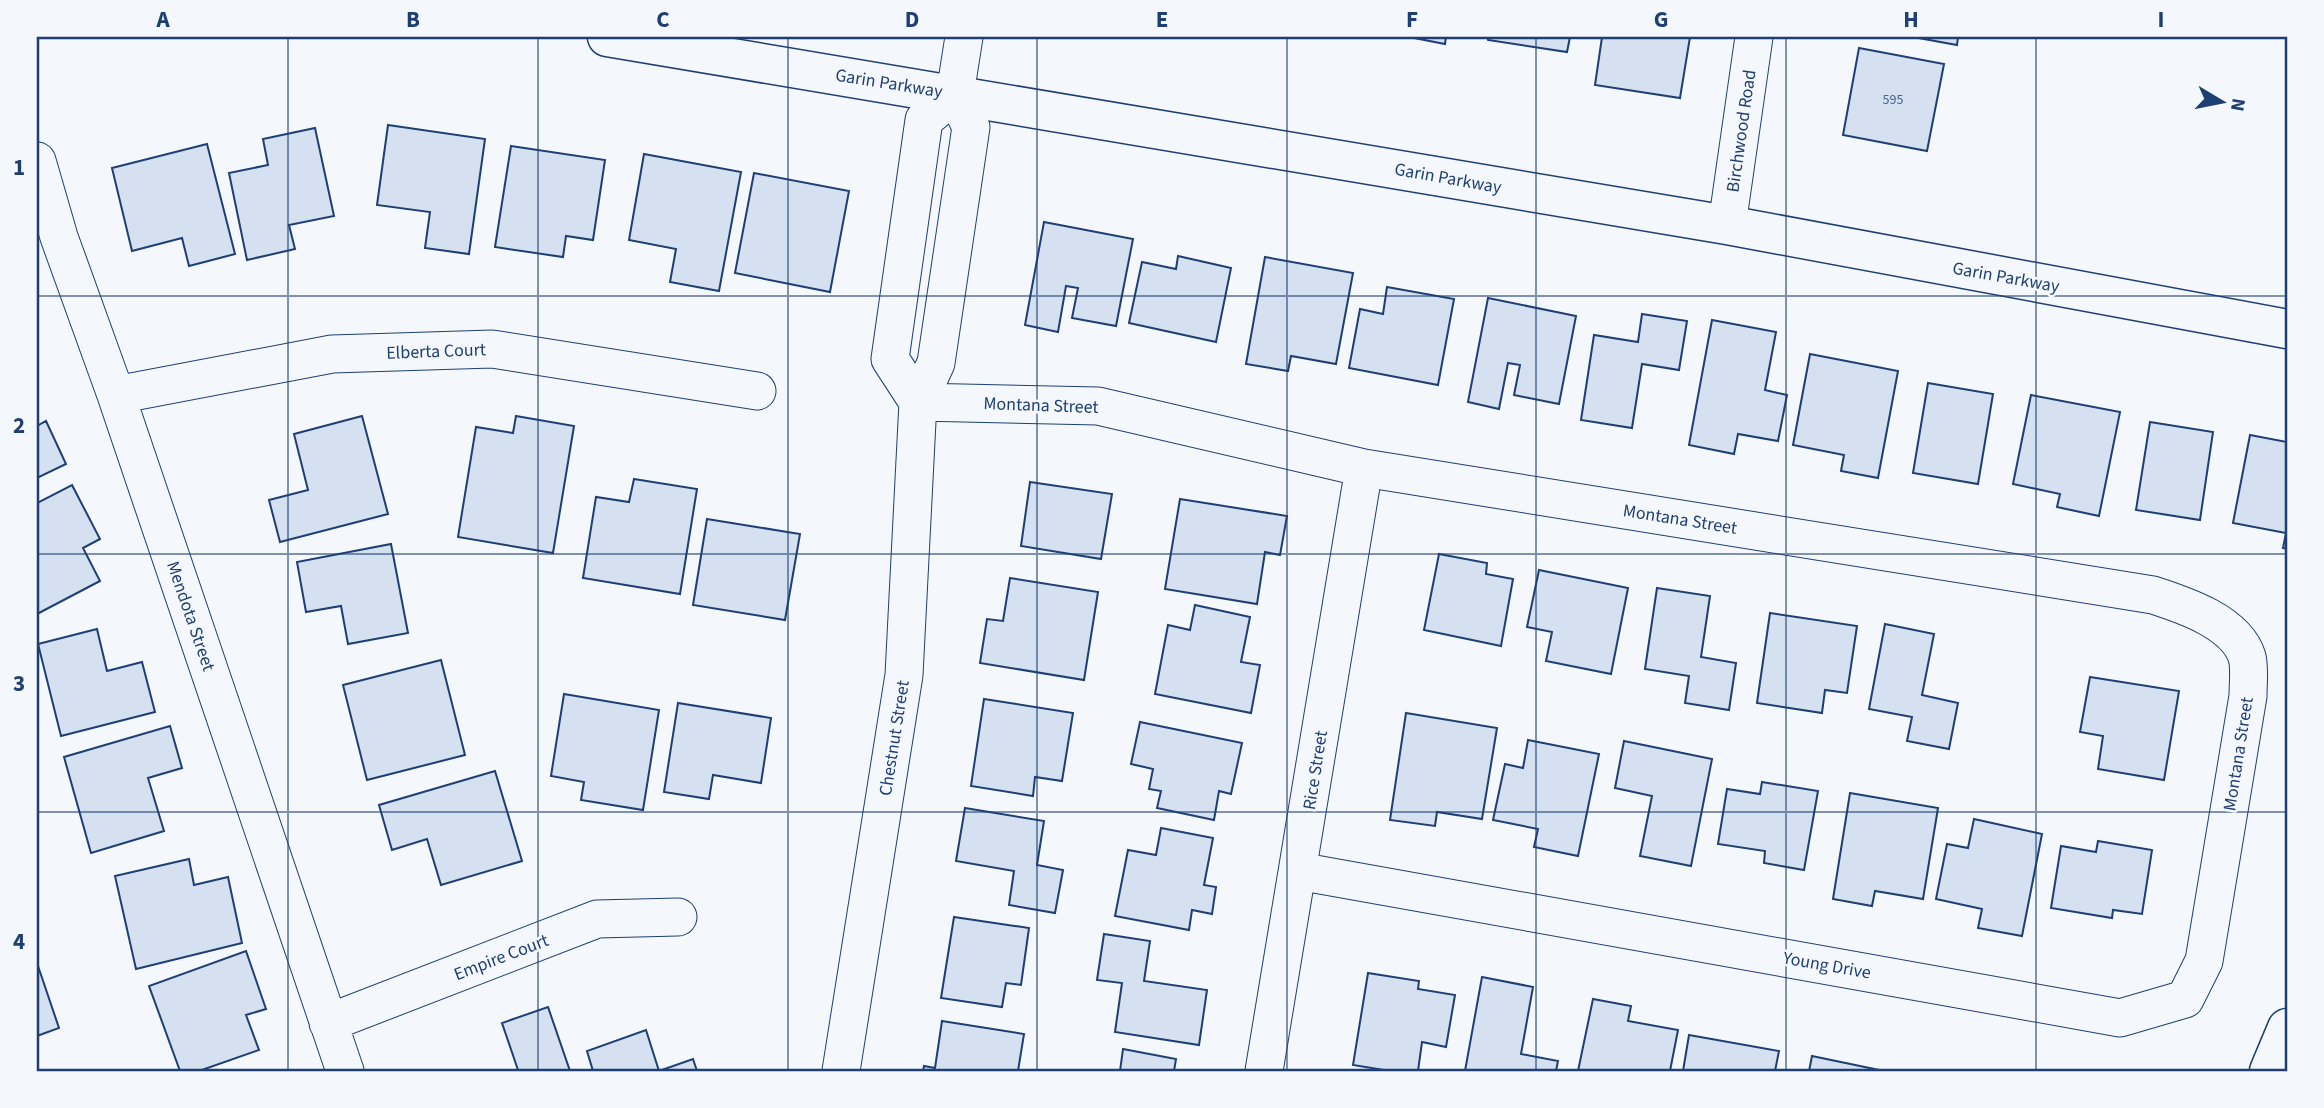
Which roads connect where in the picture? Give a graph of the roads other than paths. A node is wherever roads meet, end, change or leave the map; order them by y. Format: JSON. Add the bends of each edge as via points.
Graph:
{"nodes":[{"id":1,"x":607,"y":37,"type":"edge"},
{"id":2,"x":964,"y":37,"type":"edge"},
{"id":3,"x":1755,"y":37,"type":"edge"},
{"id":4,"x":955,"y":94,"type":"junction"},
{"id":5,"x":37,"y":161,"type":"edge"},
{"id":6,"x":1727,"y":225,"type":"junction"},
{"id":7,"x":2287,"y":329,"type":"edge"},
{"id":8,"x":757,"y":391,"type":"dead end"},
{"id":9,"x":116,"y":395,"type":"junction"},
{"id":10,"x":918,"y":402,"type":"junction"},
{"id":11,"x":1364,"y":468,"type":"junction"},
{"id":12,"x":2225,"y":833,"type":"joint"},
{"id":13,"x":1298,"y":871,"type":"junction"},
{"id":14,"x":678,"y":917,"type":"dead end"},
{"id":15,"x":328,"y":1023,"type":"junction"},
{"id":16,"x":2287,"y":1028,"type":"edge"},
{"id":17,"x":345,"y":1071,"type":"edge"},
{"id":18,"x":841,"y":1071,"type":"edge"},
{"id":19,"x":1264,"y":1071,"type":"edge"},
{"id":20,"x":2269,"y":1071,"type":"edge"}],
"edges":[{"from":1,"to":4,"type":"street","name":"Garin Parkway"},
{"from":2,"to":4,"type":"street"},
{"from":3,"to":6,"type":"street","name":"Birchwood Road"},
{"from":4,"to":6,"type":"street","name":"Garin Parkway"},
{"from":4,"to":10,"type":"street","name":"Chestnut Street","via":[[971,127],[936,363]]},
{"from":4,"to":10,"type":"street","via":[[924,120],[890,359]]},
{"from":5,"to":9,"type":"street","name":"Mendota Street"},
{"from":6,"to":7,"type":"street","name":"Garin Parkway"},
{"from":8,"to":9,"type":"street","name":"Elberta Court","via":[[492,349],[331,354]]},
{"from":9,"to":15,"type":"street","name":"Mendota Street"},
{"from":10,"to":11,"type":"street","name":"Montana Street","via":[[1098,406]]},
{"from":10,"to":18,"type":"street","name":"Chestnut Street","via":[[904,675]]},
{"from":11,"to":12,"type":"street","name":"Montana Street","via":[[2153,594],[2196,610],[2233,634],[2247,657],[2248,696]]},
{"from":11,"to":13,"type":"street","name":"Rice Street"},
{"from":12,"to":13,"type":"street","name":"Young Drive","via":[[2204,961],[2185,999],[2120,1018]]},
{"from":13,"to":19,"type":"street","name":"Rice Street"},
{"from":14,"to":15,"type":"street","name":"Empire Court","via":[[597,919]]},
{"from":15,"to":17,"type":"street","name":"Mendota Street"},
{"from":16,"to":20,"type":"street"}]}
